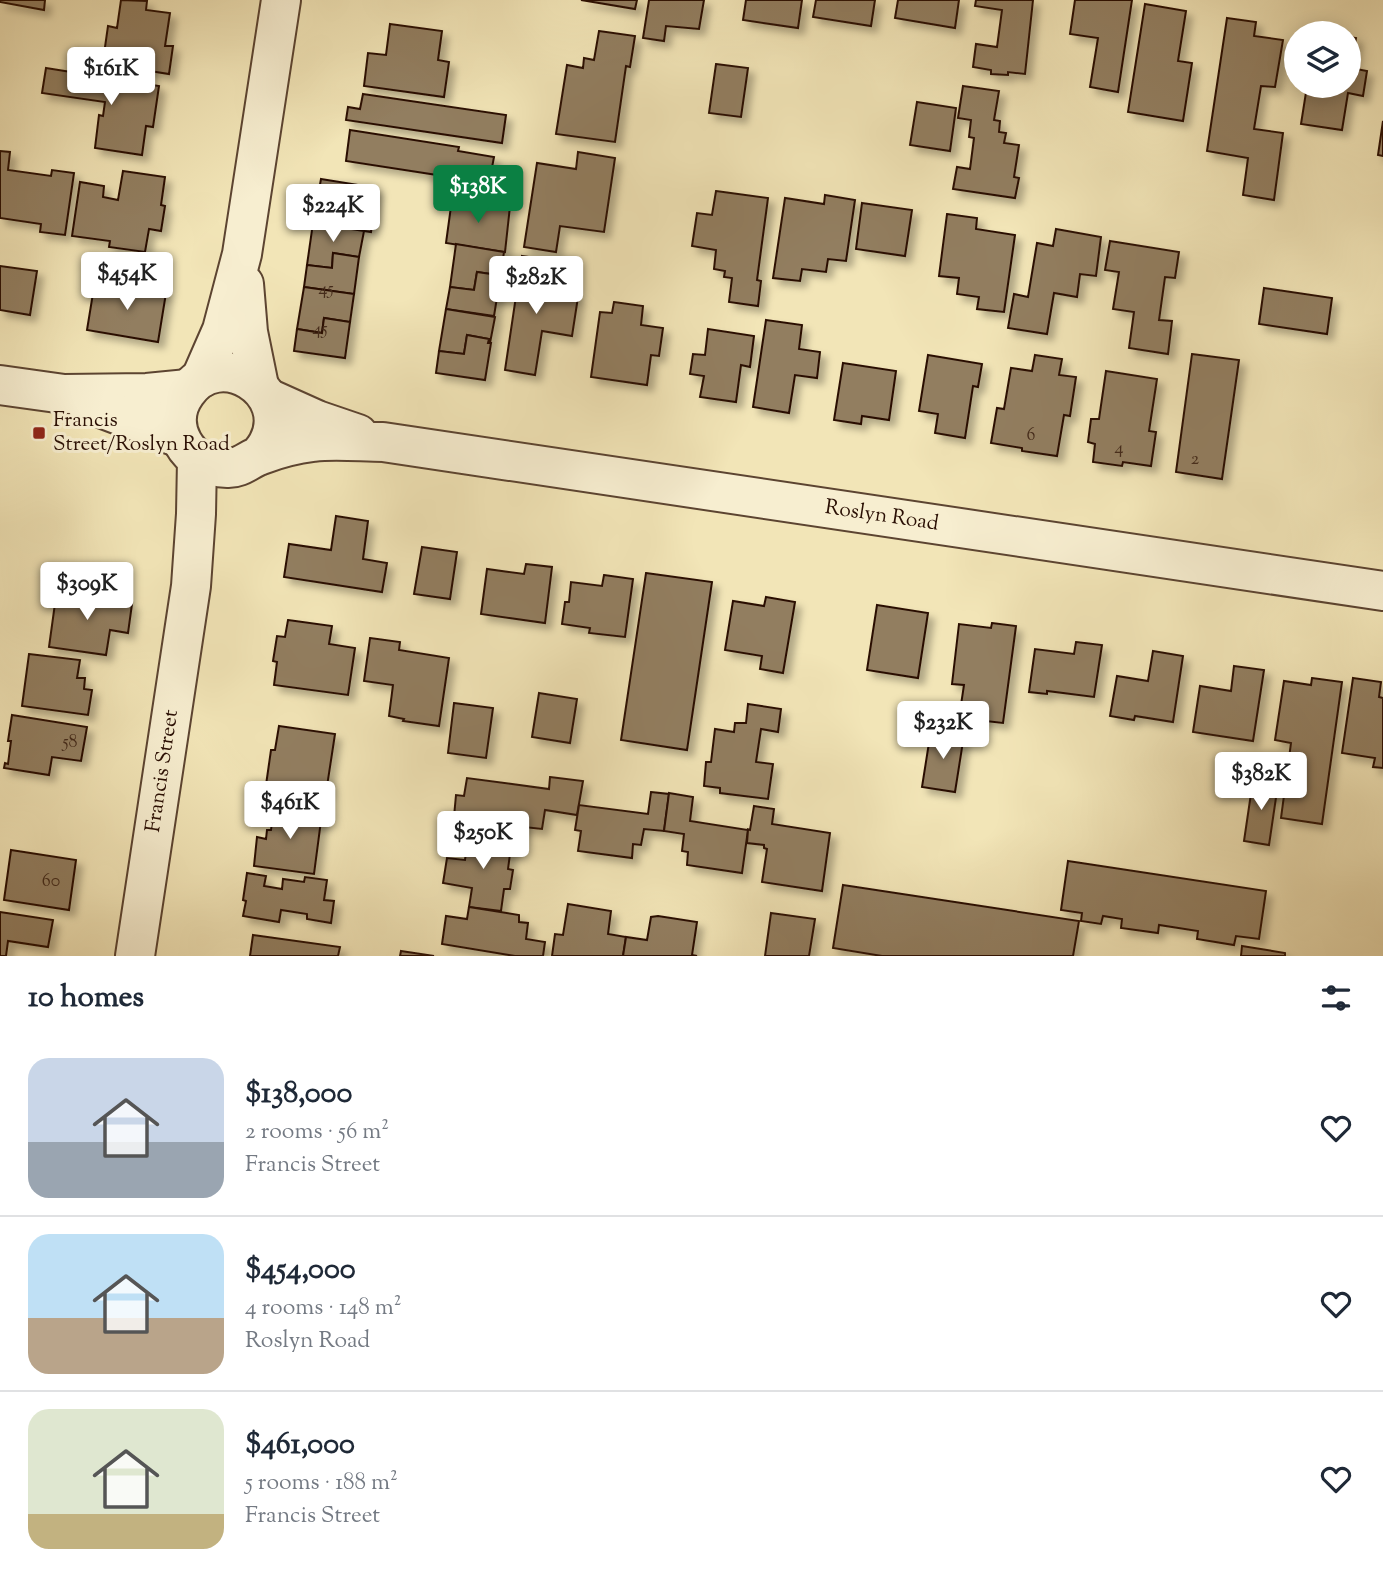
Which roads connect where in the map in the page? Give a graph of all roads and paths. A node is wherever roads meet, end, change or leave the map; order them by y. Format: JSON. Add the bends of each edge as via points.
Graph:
{"nodes":[{"id":1,"x":281,"y":0,"type":"edge"},
{"id":2,"x":242,"y":254,"type":"junction"},
{"id":3,"x":195,"y":383,"type":"junction"},
{"id":4,"x":0,"y":385,"type":"edge"},
{"id":5,"x":263,"y":392,"type":"junction"},
{"id":6,"x":64,"y":394,"type":"junction"},
{"id":7,"x":383,"y":442,"type":"junction"},
{"id":8,"x":189,"y":449,"type":"junction"},
{"id":9,"x":252,"y":460,"type":"junction"},
{"id":10,"x":191,"y":586,"type":"junction"},
{"id":11,"x":1383,"y":591,"type":"edge"},
{"id":12,"x":135,"y":956,"type":"edge"}],
"edges":[{"from":1,"to":2,"type":"street"},
{"from":2,"to":3,"type":"street","via":[[222,330]]},
{"from":2,"to":5,"type":"street","via":[[248,332]]},
{"from":3,"to":5,"type":"street","name":"Roslyn Road","via":[[216,373],[233,373],[247,377]]},
{"from":3,"to":6,"type":"street","name":"Roslyn Road","via":[[147,393]]},
{"from":3,"to":8,"type":"street","via":[[177,412],[177,425]]},
{"from":4,"to":6,"type":"street","name":"Roslyn Road"},
{"from":5,"to":7,"type":"street","name":"Roslyn Road","via":[[317,420]]},
{"from":5,"to":9,"type":"street","via":[[273,412],[273,427],[268,442]]},
{"from":6,"to":8,"type":"street","name":"Roslyn Road"},
{"from":7,"to":9,"type":"street","name":"Roslyn Road","via":[[314,442]]},
{"from":7,"to":11,"type":"street","name":"Roslyn Road"},
{"from":8,"to":9,"type":"street","name":"Roslyn Road","via":[[212,467],[229,469]]},
{"from":8,"to":10,"type":"street","name":"Francis Street","via":[[196,514]]},
{"from":9,"to":10,"type":"street","name":"Francis Street","via":[[219,510]]},
{"from":10,"to":12,"type":"street","name":"Francis Street"}]}
